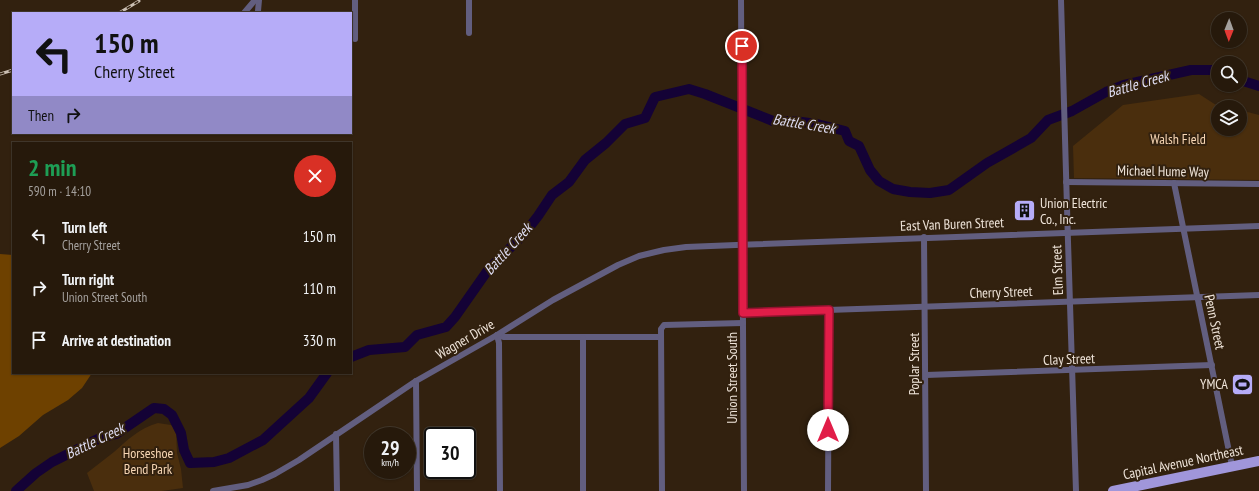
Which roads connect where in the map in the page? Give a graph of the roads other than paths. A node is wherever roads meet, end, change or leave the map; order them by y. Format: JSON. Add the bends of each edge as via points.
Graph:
{"nodes":[{"id":1,"x":255,"y":0,"type":"edge"},
{"id":2,"x":258,"y":0,"type":"edge"},
{"id":3,"x":356,"y":0,"type":"edge"},
{"id":4,"x":469,"y":0,"type":"edge"},
{"id":5,"x":741,"y":0,"type":"edge"},
{"id":6,"x":1061,"y":0,"type":"edge"},
{"id":7,"x":258,"y":11,"type":"dead end"},
{"id":8,"x":245,"y":12,"type":"edge"},
{"id":9,"x":469,"y":33,"type":"dead end"},
{"id":10,"x":355,"y":39,"type":"dead end"},
{"id":11,"x":1066,"y":182,"type":"junction"},
{"id":12,"x":1174,"y":184,"type":"junction"},
{"id":13,"x":1259,"y":184,"type":"edge"},
{"id":14,"x":1259,"y":226,"type":"edge"},
{"id":15,"x":1184,"y":228,"type":"junction"},
{"id":16,"x":1068,"y":232,"type":"junction"},
{"id":17,"x":924,"y":237,"type":"junction"},
{"id":18,"x":742,"y":244,"type":"junction"},
{"id":19,"x":1259,"y":295,"type":"edge"},
{"id":20,"x":1198,"y":297,"type":"junction"},
{"id":21,"x":1070,"y":302,"type":"junction"},
{"id":22,"x":925,"y":307,"type":"junction"},
{"id":23,"x":829,"y":310,"type":"junction"},
{"id":24,"x":743,"y":313,"type":"junction"},
{"id":25,"x":743,"y":323,"type":"junction"},
{"id":26,"x":497,"y":335,"type":"junction"},
{"id":27,"x":661,"y":337,"type":"junction"},
{"id":28,"x":583,"y":338,"type":"junction"},
{"id":29,"x":1212,"y":366,"type":"junction"},
{"id":30,"x":1073,"y":371,"type":"junction"},
{"id":31,"x":926,"y":375,"type":"junction"},
{"id":32,"x":416,"y":381,"type":"junction"},
{"id":33,"x":336,"y":434,"type":"junction"},
{"id":34,"x":1259,"y":461,"type":"edge"},
{"id":35,"x":1232,"y":466,"type":"junction"},
{"id":36,"x":213,"y":491,"type":"edge"},
{"id":37,"x":337,"y":491,"type":"edge"},
{"id":38,"x":417,"y":491,"type":"edge"},
{"id":39,"x":500,"y":491,"type":"edge"},
{"id":40,"x":583,"y":491,"type":"edge"},
{"id":41,"x":662,"y":491,"type":"edge"},
{"id":42,"x":744,"y":491,"type":"edge"},
{"id":43,"x":828,"y":491,"type":"edge"},
{"id":44,"x":926,"y":491,"type":"edge"},
{"id":45,"x":1076,"y":491,"type":"edge"},
{"id":46,"x":1115,"y":491,"type":"edge"}],
"edges":[{"from":1,"to":8,"type":"street"},
{"from":2,"to":7,"type":"street"},
{"from":3,"to":10,"type":"street"},
{"from":4,"to":9,"type":"street"},
{"from":5,"to":18,"type":"street","name":"Union Street South"},
{"from":6,"to":11,"type":"street","name":"Elm Street"},
{"from":11,"to":12,"type":"street","name":"Michael Hume Way"},
{"from":11,"to":16,"type":"street","name":"Elm Street"},
{"from":12,"to":13,"type":"street","name":"Michael Hume Way"},
{"from":12,"to":15,"type":"street","name":"Penn Street"},
{"from":14,"to":15,"type":"street","name":"East Van Buren Street"},
{"from":15,"to":16,"type":"street","name":"East Van Buren Street"},
{"from":15,"to":20,"type":"street","name":"Penn Street"},
{"from":16,"to":17,"type":"street","name":"East Van Buren Street"},
{"from":16,"to":21,"type":"street","name":"Elm Street"},
{"from":17,"to":18,"type":"street","name":"East Van Buren Street"},
{"from":17,"to":22,"type":"street","name":"Poplar Street"},
{"from":18,"to":24,"type":"street","name":"Union Street South"},
{"from":18,"to":26,"type":"street","name":"Wagner Drive","via":[[686,247],[639,256],[553,300]]},
{"from":19,"to":20,"type":"street","name":"Cherry Street"},
{"from":20,"to":21,"type":"street","name":"Cherry Street"},
{"from":20,"to":29,"type":"street","name":"Penn Street"},
{"from":21,"to":22,"type":"street","name":"Cherry Street"},
{"from":21,"to":30,"type":"street","name":"Elm Street"},
{"from":22,"to":23,"type":"street","name":"Cherry Street"},
{"from":22,"to":31,"type":"street","name":"Poplar Street"},
{"from":23,"to":24,"type":"street","name":"Cherry Street"},
{"from":23,"to":43,"type":"street"},
{"from":24,"to":25,"type":"street","name":"Union Street South"},
{"from":25,"to":27,"type":"street","via":[[664,325]]},
{"from":25,"to":42,"type":"street","name":"Union Street South"},
{"from":26,"to":28,"type":"street"},
{"from":26,"to":32,"type":"street","name":"Wagner Drive"},
{"from":26,"to":39,"type":"street"},
{"from":27,"to":28,"type":"street"},
{"from":27,"to":41,"type":"street"},
{"from":28,"to":40,"type":"street"},
{"from":29,"to":30,"type":"street","name":"Clay Street"},
{"from":29,"to":35,"type":"street","name":"Penn Street"},
{"from":30,"to":31,"type":"street","name":"Clay Street"},
{"from":30,"to":45,"type":"street","name":"Elm Street"},
{"from":31,"to":44,"type":"street","name":"Poplar Street"},
{"from":32,"to":33,"type":"street","name":"Wagner Drive"},
{"from":32,"to":38,"type":"street"},
{"from":33,"to":36,"type":"street","name":"Wagner Drive","via":[[255,486]]},
{"from":33,"to":37,"type":"street"},
{"from":34,"to":35,"type":"main road","name":"Capital Avenue Northeast"},
{"from":35,"to":46,"type":"main road","name":"Capital Avenue Northeast"}]}
